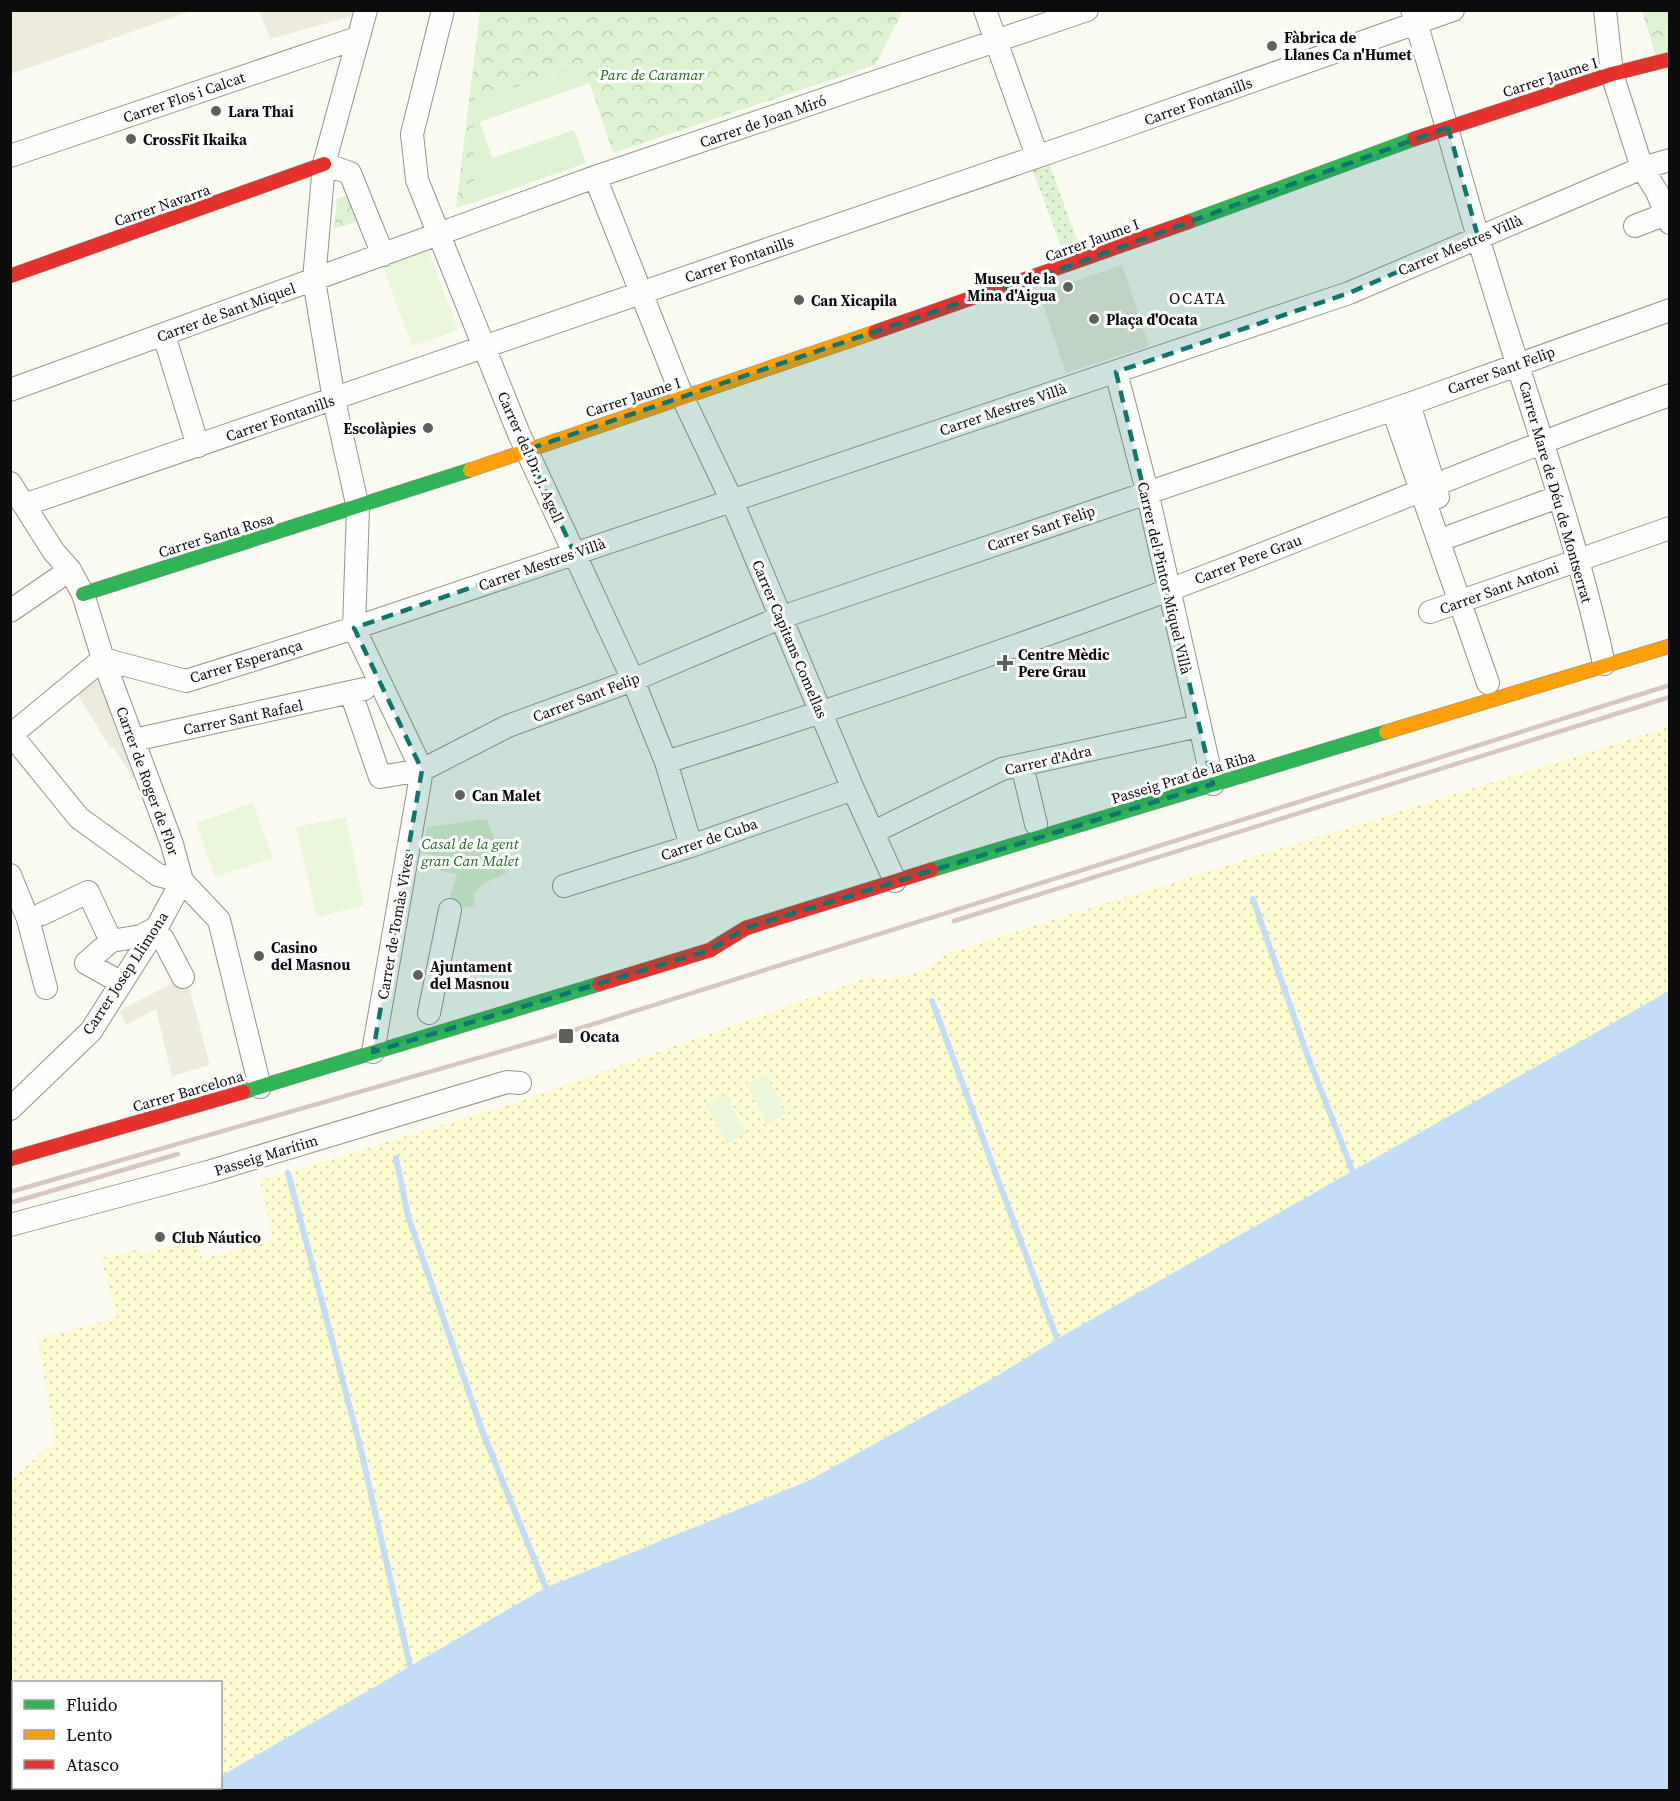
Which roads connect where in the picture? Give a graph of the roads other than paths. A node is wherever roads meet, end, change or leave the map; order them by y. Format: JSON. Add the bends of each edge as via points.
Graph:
{"nodes":[{"id":1,"x":366,"y":10,"type":"edge"},
{"id":2,"x":443,"y":10,"type":"edge"},
{"id":3,"x":985,"y":10,"type":"edge"},
{"id":4,"x":1086,"y":10,"type":"edge"},
{"id":5,"x":1453,"y":10,"type":"edge"},
{"id":6,"x":1605,"y":10,"type":"edge"},
{"id":7,"x":1414,"y":17,"type":"edge"},
{"id":8,"x":357,"y":38,"type":"junction"},
{"id":9,"x":995,"y":42,"type":"junction"},
{"id":10,"x":1668,"y":60,"type":"edge"},
{"id":11,"x":1612,"y":74,"type":"junction"},
{"id":12,"x":1449,"y":127,"type":"junction"},
{"id":13,"x":10,"y":156,"type":"edge"},
{"id":14,"x":1037,"y":156,"type":"junction"},
{"id":15,"x":1670,"y":160,"type":"edge"},
{"id":16,"x":324,"y":164,"type":"junction"},
{"id":17,"x":1642,"y":168,"type":"junction"},
{"id":18,"x":595,"y":177,"type":"junction"},
{"id":19,"x":1668,"y":219,"type":"edge"},
{"id":20,"x":1635,"y":226,"type":"dead end"},
{"id":21,"x":441,"y":235,"type":"junction"},
{"id":22,"x":1478,"y":237,"type":"junction"},
{"id":23,"x":383,"y":255,"type":"junction"},
{"id":24,"x":10,"y":276,"type":"edge"},
{"id":25,"x":314,"y":280,"type":"junction"},
{"id":26,"x":641,"y":294,"type":"junction"},
{"id":27,"x":1670,"y":310,"type":"edge"},
{"id":28,"x":164,"y":334,"type":"junction"},
{"id":29,"x":483,"y":349,"type":"junction"},
{"id":30,"x":1518,"y":363,"type":"junction"},
{"id":31,"x":1116,"y":372,"type":"junction"},
{"id":32,"x":10,"y":390,"type":"edge"},
{"id":33,"x":1670,"y":395,"type":"edge"},
{"id":34,"x":683,"y":398,"type":"junction"},
{"id":35,"x":334,"y":400,"type":"junction"},
{"id":36,"x":1401,"y":407,"type":"junction"},
{"id":37,"x":1543,"y":440,"type":"junction"},
{"id":38,"x":198,"y":446,"type":"junction"},
{"id":39,"x":526,"y":450,"type":"junction"},
{"id":40,"x":10,"y":483,"type":"edge"},
{"id":41,"x":1427,"y":489,"type":"junction"},
{"id":42,"x":1147,"y":491,"type":"junction"},
{"id":43,"x":1558,"y":497,"type":"junction"},
{"id":44,"x":732,"y":501,"type":"junction"},
{"id":45,"x":24,"y":505,"type":"junction"},
{"id":46,"x":358,"y":508,"type":"junction"},
{"id":47,"x":1670,"y":528,"type":"edge"},
{"id":48,"x":1444,"y":538,"type":"junction"},
{"id":49,"x":574,"y":552,"type":"junction"},
{"id":50,"x":1576,"y":560,"type":"junction"},
{"id":51,"x":70,"y":570,"type":"junction"},
{"id":52,"x":1168,"y":590,"type":"junction"},
{"id":53,"x":83,"y":594,"type":"junction"},
{"id":54,"x":1461,"y":601,"type":"junction"},
{"id":55,"x":10,"y":611,"type":"edge"},
{"id":56,"x":1430,"y":612,"type":"dead end"},
{"id":57,"x":782,"y":617,"type":"junction"},
{"id":58,"x":354,"y":628,"type":"junction"},
{"id":59,"x":1670,"y":646,"type":"edge"},
{"id":60,"x":103,"y":659,"type":"junction"},
{"id":61,"x":1670,"y":661,"type":"edge"},
{"id":62,"x":1614,"y":670,"type":"junction"},
{"id":63,"x":633,"y":680,"type":"junction"},
{"id":64,"x":1488,"y":683,"type":"dead end"},
{"id":65,"x":822,"y":713,"type":"junction"},
{"id":66,"x":1199,"y":726,"type":"junction"},
{"id":67,"x":12,"y":738,"type":"edge"},
{"id":68,"x":134,"y":740,"type":"junction"},
{"id":69,"x":666,"y":762,"type":"junction"},
{"id":70,"x":1022,"y":765,"type":"junction"},
{"id":71,"x":422,"y":770,"type":"junction"},
{"id":72,"x":1213,"y":784,"type":"junction"},
{"id":73,"x":853,"y":789,"type":"junction"},
{"id":74,"x":1036,"y":824,"type":"dead end"},
{"id":75,"x":874,"y":832,"type":"junction"},
{"id":76,"x":691,"y":846,"type":"junction"},
{"id":77,"x":10,"y":875,"type":"edge"},
{"id":78,"x":895,"y":880,"type":"junction"},
{"id":79,"x":182,"y":881,"type":"junction"},
{"id":80,"x":564,"y":886,"type":"dead end"},
{"id":81,"x":867,"y":906,"type":"dead end"},
{"id":82,"x":450,"y":910,"type":"dead end"},
{"id":83,"x":846,"y":912,"type":"dead end"},
{"id":84,"x":27,"y":919,"type":"edge"},
{"id":85,"x":784,"y":932,"type":"dead end"},
{"id":86,"x":160,"y":933,"type":"junction"},
{"id":87,"x":111,"y":941,"type":"junction"},
{"id":88,"x":743,"y":949,"type":"dead end"},
{"id":89,"x":710,"y":950,"type":"junction"},
{"id":90,"x":183,"y":977,"type":"dead end"},
{"id":91,"x":120,"y":982,"type":"junction"},
{"id":92,"x":46,"y":988,"type":"dead end"},
{"id":93,"x":429,"y":1013,"type":"dead end"},
{"id":94,"x":373,"y":1052,"type":"junction"},
{"id":95,"x":520,"y":1083,"type":"dead end"},
{"id":96,"x":260,"y":1087,"type":"junction"},
{"id":97,"x":10,"y":1110,"type":"edge"},
{"id":98,"x":10,"y":1159,"type":"edge"},
{"id":99,"x":10,"y":1225,"type":"edge"}],
"edges":[{"from":1,"to":8,"type":"street"},
{"from":2,"to":21,"type":"street","name":"Carrer del Dr. J. Agell","via":[[412,134],[417,180]]},
{"from":3,"to":9,"type":"street"},
{"from":4,"to":9,"type":"street","name":"Carrer de Joan Miró"},
{"from":5,"to":7,"type":"street","name":"Carrer Fontanills"},
{"from":6,"to":11,"type":"street"},
{"from":7,"to":12,"type":"street","name":"Carrer Mare de Déu de Montserrat"},
{"from":7,"to":14,"type":"street","name":"Carrer Fontanills"},
{"from":8,"to":13,"type":"street","name":"Carrer Flos i Calcat"},
{"from":8,"to":16,"type":"street"},
{"from":9,"to":14,"type":"street"},
{"from":9,"to":18,"type":"street","name":"Carrer de Joan Miró"},
{"from":10,"to":11,"type":"street","name":"Carrer Jaume I"},
{"from":11,"to":12,"type":"street","name":"Carrer Jaume I"},
{"from":11,"to":17,"type":"street"},
{"from":12,"to":22,"type":"street","name":"Carrer Mare de Déu de Montserrat"},
{"from":12,"to":34,"type":"street","name":"Carrer Jaume I","via":[[1077,263]]},
{"from":14,"to":26,"type":"street","name":"Carrer Fontanills"},
{"from":15,"to":17,"type":"street","name":"Carrer Mestres Villà"},
{"from":16,"to":23,"type":"street","via":[[350,173]]},
{"from":16,"to":24,"type":"street","name":"Carrer Navarra"},
{"from":16,"to":25,"type":"street"},
{"from":17,"to":19,"type":"street"},
{"from":17,"to":22,"type":"street","name":"Carrer Mestres Villà"},
{"from":18,"to":21,"type":"street","name":"Carrer de Joan Miró"},
{"from":18,"to":26,"type":"street","name":"Carrer Capitans Comellas"},
{"from":19,"to":20,"type":"street"},
{"from":21,"to":23,"type":"street","name":"Carrer de Sant Miquel"},
{"from":21,"to":29,"type":"street","name":"Carrer del Dr. J. Agell"},
{"from":22,"to":30,"type":"street","name":"Carrer Mare de Déu de Montserrat"},
{"from":22,"to":31,"type":"street","name":"Carrer Mestres Villà","via":[[1349,293]]},
{"from":23,"to":25,"type":"street","name":"Carrer de Sant Miquel"},
{"from":25,"to":28,"type":"street","name":"Carrer de Sant Miquel"},
{"from":25,"to":35,"type":"street"},
{"from":26,"to":29,"type":"street","name":"Carrer Fontanills"},
{"from":26,"to":34,"type":"street","name":"Carrer Capitans Comellas"},
{"from":27,"to":30,"type":"street","name":"Carrer Sant Felip"},
{"from":28,"to":32,"type":"street","name":"Carrer de Sant Miquel"},
{"from":28,"to":38,"type":"street"},
{"from":29,"to":35,"type":"street","name":"Carrer Fontanills"},
{"from":29,"to":39,"type":"street","name":"Carrer del Dr. J. Agell"},
{"from":30,"to":36,"type":"street","name":"Carrer Sant Felip"},
{"from":30,"to":37,"type":"street","name":"Carrer Mare de Déu de Montserrat"},
{"from":31,"to":42,"type":"street","name":"Carrer del Pintor Miquel Villà"},
{"from":31,"to":44,"type":"street","name":"Carrer Mestres Villà"},
{"from":33,"to":37,"type":"street","name":"Carrer Pere Grau"},
{"from":34,"to":39,"type":"street","name":"Carrer Jaume I"},
{"from":34,"to":44,"type":"street","name":"Carrer Capitans Comellas"},
{"from":35,"to":38,"type":"street","name":"Carrer Fontanills"},
{"from":35,"to":46,"type":"street"},
{"from":36,"to":41,"type":"street"},
{"from":36,"to":42,"type":"street","name":"Carrer Sant Felip"},
{"from":37,"to":41,"type":"street","name":"Carrer Pere Grau"},
{"from":37,"to":43,"type":"street","name":"Carrer Mare de Déu de Montserrat"},
{"from":38,"to":45,"type":"street","name":"Carrer Fontanills"},
{"from":39,"to":46,"type":"street","name":"Carrer Jaume I"},
{"from":39,"to":49,"type":"street","name":"Carrer del Dr. J. Agell"},
{"from":40,"to":45,"type":"street","name":"Carrer de Roger de Flor"},
{"from":41,"to":48,"type":"street"},
{"from":41,"to":52,"type":"street","name":"Carrer Pere Grau"},
{"from":42,"to":52,"type":"street","name":"Carrer del Pintor Miquel Villà"},
{"from":42,"to":57,"type":"street","name":"Carrer Sant Felip"},
{"from":43,"to":48,"type":"street"},
{"from":43,"to":50,"type":"street","name":"Carrer Mare de Déu de Montserrat"},
{"from":44,"to":49,"type":"street","name":"Carrer Mestres Villà"},
{"from":44,"to":57,"type":"street","name":"Carrer Capitans Comellas"},
{"from":45,"to":51,"type":"street","name":"Carrer de Roger de Flor"},
{"from":46,"to":53,"type":"street","name":"Carrer Santa Rosa"},
{"from":46,"to":58,"type":"street"},
{"from":47,"to":50,"type":"street","name":"Carrer Sant Antoni"},
{"from":48,"to":54,"type":"street"},
{"from":49,"to":58,"type":"street","name":"Carrer Mestres Villà"},
{"from":49,"to":63,"type":"street","name":"Carrer del Dr. J. Agell"},
{"from":50,"to":54,"type":"street","name":"Carrer Sant Antoni"},
{"from":50,"to":62,"type":"street","name":"Carrer Mare de Déu de Montserrat"},
{"from":51,"to":53,"type":"street","name":"Carrer de Roger de Flor"},
{"from":51,"to":55,"type":"street"},
{"from":52,"to":65,"type":"street","name":"Carrer Pere Grau"},
{"from":52,"to":66,"type":"street","name":"Carrer del Pintor Miquel Villà"},
{"from":53,"to":60,"type":"street","name":"Carrer de Roger de Flor"},
{"from":54,"to":56,"type":"street","name":"Carrer Sant Antoni"},
{"from":54,"to":64,"type":"street"},
{"from":57,"to":63,"type":"street","name":"Carrer Sant Felip"},
{"from":57,"to":65,"type":"street","name":"Carrer Capitans Comellas"},
{"from":58,"to":60,"type":"street","name":"Carrer Esperança","via":[[186,681]]},
{"from":58,"to":71,"type":"street"},
{"from":59,"to":62,"type":"street","name":"Passeig Prat de la Riba"},
{"from":60,"to":67,"type":"street"},
{"from":60,"to":68,"type":"street","name":"Carrer de Roger de Flor"},
{"from":61,"to":62,"type":"street"},
{"from":62,"to":72,"type":"street","name":"Passeig Prat de la Riba"},
{"from":63,"to":69,"type":"street","name":"Carrer del Dr. J. Agell"},
{"from":63,"to":71,"type":"street","name":"Carrer Sant Felip"},
{"from":65,"to":69,"type":"street","name":"Carrer Pere Grau"},
{"from":65,"to":73,"type":"street","name":"Carrer Capitans Comellas"},
{"from":66,"to":70,"type":"street","name":"Carrer d'Adra"},
{"from":66,"to":72,"type":"street","name":"Carrer del Pintor Miquel Villà"},
{"from":67,"to":79,"type":"street","via":[[79,818],[158,875]]},
{"from":68,"to":71,"type":"street","name":"Carrer Sant Rafael","via":[[361,690],[380,777]]},
{"from":68,"to":79,"type":"street","name":"Carrer de Roger de Flor"},
{"from":69,"to":76,"type":"street","name":"Carrer del Dr. J. Agell"},
{"from":70,"to":74,"type":"street"},
{"from":70,"to":75,"type":"street","name":"Carrer d'Adra","via":[[1002,769]]},
{"from":71,"to":94,"type":"street","name":"Carrer de Tomàs Vives"},
{"from":72,"to":78,"type":"street","name":"Passeig Prat de la Riba"},
{"from":73,"to":75,"type":"street","name":"Carrer Capitans Comellas"},
{"from":73,"to":76,"type":"street","name":"Carrer de Cuba"},
{"from":75,"to":78,"type":"street","name":"Carrer Capitans Comellas"},
{"from":76,"to":80,"type":"street","name":"Carrer de Cuba"},
{"from":77,"to":84,"type":"street"},
{"from":78,"to":81,"type":"street","via":[[889,895]]},
{"from":78,"to":89,"type":"street","name":"Passeig Prat de la Riba","via":[[746,928]]},
{"from":79,"to":86,"type":"street","name":"Carrer Josep Llimona"},
{"from":79,"to":96,"type":"street","name":"Carrer de Roger de Flor","via":[[219,920]]},
{"from":82,"to":93,"type":"street"},
{"from":83,"to":85,"type":"street"},
{"from":84,"to":87,"type":"street","via":[[88,892]]},
{"from":84,"to":92,"type":"street"},
{"from":86,"to":87,"type":"street"},
{"from":86,"to":90,"type":"street"},
{"from":86,"to":91,"type":"street","name":"Carrer Josep Llimona"},
{"from":87,"to":91,"type":"street","via":[[86,963]]},
{"from":88,"to":89,"type":"street"},
{"from":89,"to":94,"type":"street"},
{"from":91,"to":97,"type":"street","name":"Carrer Josep Llimona","via":[[91,1030]]},
{"from":94,"to":96,"type":"street","name":"Carrer Barcelona"},
{"from":95,"to":99,"type":"street","name":"Passeig Marítim","via":[[507,1083],[208,1172]]},
{"from":96,"to":98,"type":"street","name":"Carrer Barcelona"}]}
